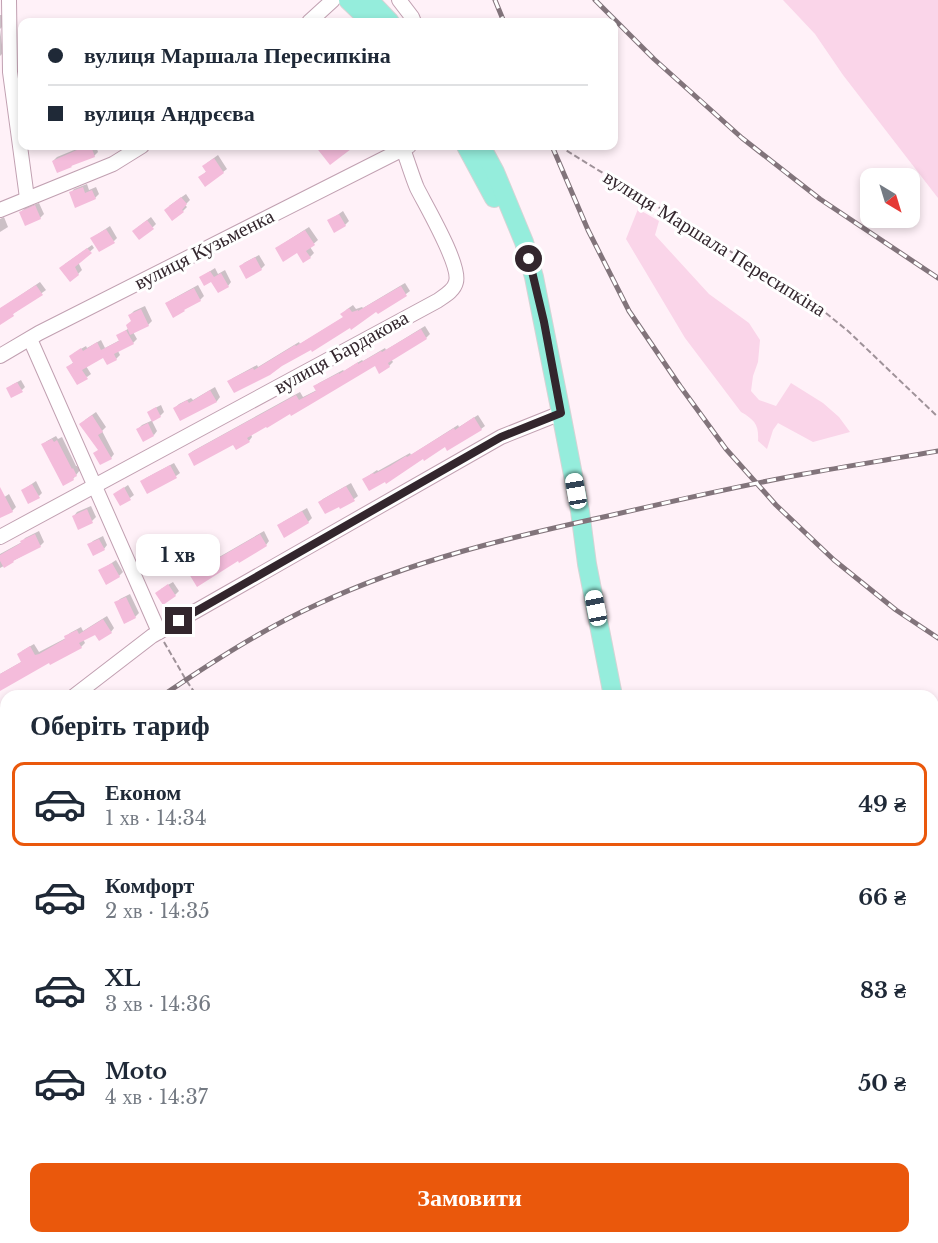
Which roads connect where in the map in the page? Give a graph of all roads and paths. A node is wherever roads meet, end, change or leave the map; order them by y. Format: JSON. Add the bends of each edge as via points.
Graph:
{"nodes":[{"id":1,"x":9,"y":0,"type":"edge"},
{"id":2,"x":333,"y":0,"type":"edge"},
{"id":3,"x":348,"y":0,"type":"edge"},
{"id":4,"x":369,"y":0,"type":"edge"},
{"id":5,"x":399,"y":0,"type":"edge"},
{"id":6,"x":313,"y":18,"type":"edge"},
{"id":7,"x":367,"y":18,"type":"edge"},
{"id":8,"x":386,"y":18,"type":"edge"},
{"id":9,"x":412,"y":18,"type":"edge"},
{"id":10,"x":5,"y":72,"type":"edge"},
{"id":11,"x":18,"y":146,"type":"edge"},
{"id":12,"x":19,"y":150,"type":"edge"},
{"id":13,"x":135,"y":150,"type":"edge"},
{"id":14,"x":401,"y":150,"type":"edge"},
{"id":15,"x":408,"y":150,"type":"edge"},
{"id":16,"x":468,"y":150,"type":"edge"},
{"id":17,"x":483,"y":150,"type":"edge"},
{"id":18,"x":565,"y":150,"type":"edge"},
{"id":19,"x":27,"y":198,"type":"junction"},
{"id":20,"x":0,"y":210,"type":"edge"},
{"id":21,"x":524,"y":242,"type":"junction"},
{"id":22,"x":30,"y":339,"type":"junction"},
{"id":23,"x":0,"y":356,"type":"edge"},
{"id":24,"x":561,"y":413,"type":"junction"},
{"id":25,"x":938,"y":417,"type":"edge"},
{"id":26,"x":94,"y":486,"type":"junction"},
{"id":27,"x":0,"y":537,"type":"edge"},
{"id":28,"x":159,"y":632,"type":"junction"},
{"id":29,"x":82,"y":690,"type":"edge"},
{"id":30,"x":193,"y":690,"type":"edge"},
{"id":31,"x":612,"y":690,"type":"edge"}],
"edges":[{"from":1,"to":10,"type":"street"},
{"from":2,"to":6,"type":"street"},
{"from":3,"to":7,"type":"main road"},
{"from":4,"to":8,"type":"main road"},
{"from":5,"to":9,"type":"street"},
{"from":10,"to":11,"type":"street"},
{"from":12,"to":19,"type":"street"},
{"from":13,"to":19,"type":"street","via":[[112,164]]},
{"from":14,"to":22,"type":"street","name":"вулиця Кузьменка"},
{"from":15,"to":26,"type":"street","name":"вулиця Бардакова","via":[[416,186],[457,270],[457,282],[451,291]]},
{"from":16,"to":21,"type":"main road","via":[[500,210]]},
{"from":17,"to":21,"type":"main road"},
{"from":18,"to":25,"type":"path","name":"вулиця Маршала Пересипкіна","via":[[811,301]]},
{"from":19,"to":20,"type":"street"},
{"from":21,"to":24,"type":"main road"},
{"from":22,"to":23,"type":"street","name":"вулиця Кузьменка"},
{"from":22,"to":26,"type":"street"},
{"from":24,"to":28,"type":"street","via":[[501,437]]},
{"from":24,"to":31,"type":"main road"},
{"from":26,"to":27,"type":"street","name":"вулиця Бардакова"},
{"from":26,"to":28,"type":"street"},
{"from":28,"to":29,"type":"street"},
{"from":28,"to":30,"type":"path"}]}
